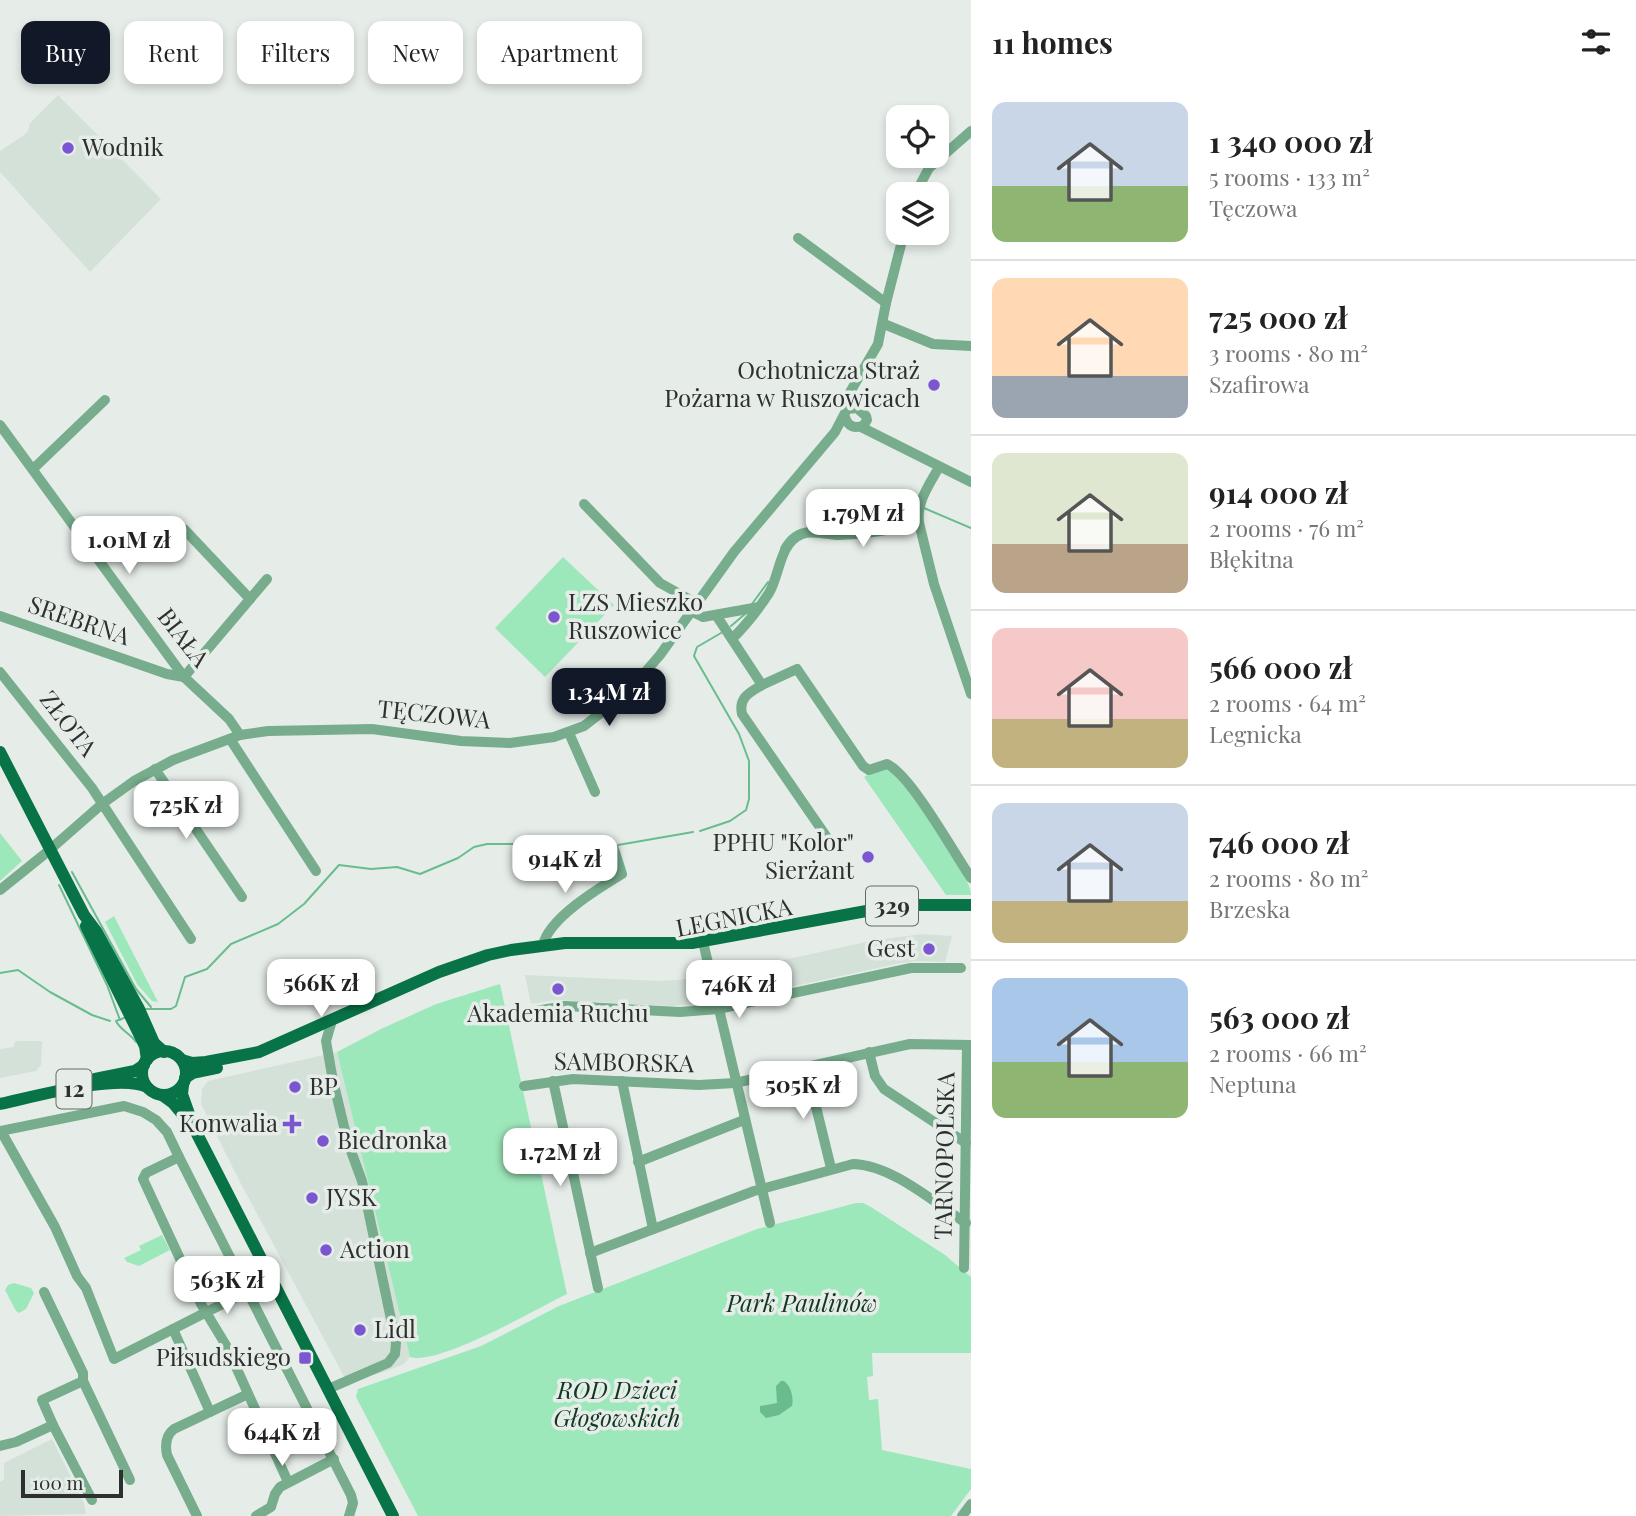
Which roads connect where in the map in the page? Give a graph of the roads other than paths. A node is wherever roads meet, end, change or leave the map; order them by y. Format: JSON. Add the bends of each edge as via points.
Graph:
{"nodes":[{"id":1,"x":971,"y":131,"type":"edge"},
{"id":2,"x":921,"y":182,"type":"edge"},
{"id":3,"x":798,"y":238,"type":"dead end"},
{"id":4,"x":901,"y":245,"type":"edge"},
{"id":5,"x":886,"y":303,"type":"junction"},
{"id":6,"x":884,"y":324,"type":"junction"},
{"id":7,"x":971,"y":346,"type":"edge"},
{"id":8,"x":105,"y":400,"type":"dead end"},
{"id":9,"x":854,"y":420,"type":"junction"},
{"id":10,"x":0,"y":425,"type":"edge"},
{"id":11,"x":939,"y":467,"type":"junction"},
{"id":12,"x":33,"y":469,"type":"junction"},
{"id":13,"x":971,"y":482,"type":"edge"},
{"id":14,"x":584,"y":504,"type":"dead end"},
{"id":15,"x":919,"y":523,"type":"junction"},
{"id":16,"x":184,"y":529,"type":"dead end"},
{"id":17,"x":267,"y":579,"type":"dead end"},
{"id":18,"x":250,"y":599,"type":"junction"},
{"id":19,"x":694,"y":607,"type":"junction"},
{"id":20,"x":759,"y":607,"type":"junction"},
{"id":21,"x":716,"y":615,"type":"junction"},
{"id":22,"x":0,"y":616,"type":"edge"},
{"id":23,"x":732,"y":639,"type":"junction"},
{"id":24,"x":0,"y":672,"type":"edge"},
{"id":25,"x":184,"y":677,"type":"junction"},
{"id":26,"x":762,"y":685,"type":"junction"},
{"id":27,"x":971,"y":694,"type":"edge"},
{"id":28,"x":569,"y":733,"type":"junction"},
{"id":29,"x":235,"y":737,"type":"junction"},
{"id":30,"x":0,"y":752,"type":"edge"},
{"id":31,"x":155,"y":768,"type":"junction"},
{"id":32,"x":595,"y":792,"type":"dead end"},
{"id":33,"x":102,"y":804,"type":"junction"},
{"id":34,"x":826,"y":836,"type":"dead end"},
{"id":35,"x":614,"y":849,"type":"dead end"},
{"id":36,"x":50,"y":850,"type":"junction"},
{"id":37,"x":316,"y":871,"type":"dead end"},
{"id":38,"x":971,"y":878,"type":"edge"},
{"id":39,"x":0,"y":890,"type":"edge"},
{"id":40,"x":242,"y":897,"type":"dead end"},
{"id":41,"x":971,"y":905,"type":"edge"},
{"id":42,"x":84,"y":915,"type":"junction"},
{"id":43,"x":191,"y":939,"type":"dead end"},
{"id":44,"x":543,"y":945,"type":"junction"},
{"id":45,"x":704,"y":945,"type":"junction"},
{"id":46,"x":961,"y":968,"type":"dead end"},
{"id":47,"x":718,"y":1009,"type":"junction"},
{"id":48,"x":512,"y":1015,"type":"dead end"},
{"id":49,"x":335,"y":1021,"type":"junction"},
{"id":50,"x":315,"y":1036,"type":"junction"},
{"id":51,"x":969,"y":1045,"type":"edge"},
{"id":52,"x":164,"y":1052,"type":"junction"},
{"id":53,"x":869,"y":1052,"type":"junction"},
{"id":54,"x":182,"y":1060,"type":"junction"},
{"id":55,"x":146,"y":1062,"type":"junction"},
{"id":56,"x":806,"y":1066,"type":"junction"},
{"id":57,"x":553,"y":1081,"type":"junction"},
{"id":58,"x":622,"y":1081,"type":"junction"},
{"id":59,"x":184,"y":1082,"type":"junction"},
{"id":60,"x":735,"y":1083,"type":"junction"},
{"id":61,"x":524,"y":1086,"type":"dead end"},
{"id":62,"x":148,"y":1087,"type":"junction"},
{"id":63,"x":162,"y":1095,"type":"junction"},
{"id":64,"x":0,"y":1096,"type":"edge"},
{"id":65,"x":0,"y":1104,"type":"edge"},
{"id":66,"x":744,"y":1120,"type":"junction"},
{"id":67,"x":194,"y":1128,"type":"junction"},
{"id":68,"x":0,"y":1131,"type":"edge"},
{"id":69,"x":966,"y":1143,"type":"junction"},
{"id":70,"x":179,"y":1157,"type":"junction"},
{"id":71,"x":638,"y":1162,"type":"junction"},
{"id":72,"x":831,"y":1168,"type":"junction"},
{"id":73,"x":762,"y":1188,"type":"junction"},
{"id":74,"x":770,"y":1223,"type":"dead end"},
{"id":75,"x":966,"y":1223,"type":"junction"},
{"id":76,"x":653,"y":1229,"type":"junction"},
{"id":77,"x":590,"y":1253,"type":"junction"},
{"id":78,"x":964,"y":1268,"type":"dead end"},
{"id":79,"x":598,"y":1288,"type":"dead end"},
{"id":80,"x":248,"y":1291,"type":"junction"},
{"id":81,"x":44,"y":1292,"type":"dead end"},
{"id":82,"x":207,"y":1312,"type":"junction"},
{"id":83,"x":173,"y":1329,"type":"junction"},
{"id":84,"x":83,"y":1381,"type":"junction"},
{"id":85,"x":328,"y":1390,"type":"junction"},
{"id":86,"x":248,"y":1394,"type":"junction"},
{"id":87,"x":209,"y":1412,"type":"junction"},
{"id":88,"x":53,"y":1424,"type":"junction"},
{"id":89,"x":0,"y":1446,"type":"edge"},
{"id":90,"x":334,"y":1459,"type":"junction"},
{"id":91,"x":131,"y":1480,"type":"dead end"},
{"id":92,"x":288,"y":1482,"type":"junction"},
{"id":93,"x":92,"y":1500,"type":"dead end"},
{"id":94,"x":971,"y":1504,"type":"edge"},
{"id":95,"x":389,"y":1513,"type":"edge"},
{"id":96,"x":197,"y":1516,"type":"edge"},
{"id":97,"x":256,"y":1516,"type":"edge"},
{"id":98,"x":349,"y":1516,"type":"edge"},
{"id":99,"x":962,"y":1516,"type":"edge"}],
"edges":[{"from":1,"to":2,"type":"street","via":[[929,168]]},
{"from":3,"to":5,"type":"street"},
{"from":4,"to":5,"type":"street","name":"TĘCZOWA"},
{"from":5,"to":6,"type":"street","name":"TĘCZOWA"},
{"from":6,"to":7,"type":"street","via":[[933,344]]},
{"from":6,"to":9,"type":"street","name":"TĘCZOWA","via":[[875,352],[849,394]]},
{"from":8,"to":12,"type":"street"},
{"from":9,"to":11,"type":"street"},
{"from":9,"to":19,"type":"street","name":"TĘCZOWA","via":[[835,432]]},
{"from":10,"to":12,"type":"street","name":"BIAŁA"},
{"from":11,"to":13,"type":"street"},
{"from":11,"to":15,"type":"street","via":[[922,500]]},
{"from":12,"to":25,"type":"street","name":"BIAŁA"},
{"from":14,"to":19,"type":"street","via":[[660,583]]},
{"from":15,"to":20,"type":"street","via":[[875,532],[801,534],[788,546],[773,586]]},
{"from":15,"to":27,"type":"street"},
{"from":16,"to":18,"type":"street"},
{"from":17,"to":18,"type":"street"},
{"from":18,"to":25,"type":"street"},
{"from":19,"to":21,"type":"street","via":[[703,617]]},
{"from":19,"to":28,"type":"street","name":"TĘCZOWA","via":[[620,700]]},
{"from":20,"to":21,"type":"street"},
{"from":20,"to":23,"type":"street"},
{"from":21,"to":23,"type":"street"},
{"from":22,"to":25,"type":"street","name":"SREBRNA"},
{"from":23,"to":26,"type":"street"},
{"from":24,"to":33,"type":"street","name":"ZŁOTA"},
{"from":25,"to":29,"type":"street","name":"BIAŁA","via":[[229,719]]},
{"from":26,"to":34,"type":"street","via":[[743,699],[742,713]]},
{"from":26,"to":38,"type":"street","via":[[797,669],[863,766],[869,770],[887,764],[896,769]]},
{"from":28,"to":29,"type":"street","name":"TĘCZOWA","via":[[509,743],[372,729],[268,731]]},
{"from":28,"to":32,"type":"street"},
{"from":29,"to":31,"type":"street","name":"TĘCZOWA"},
{"from":29,"to":37,"type":"street","name":"BIAŁA","via":[[277,815]]},
{"from":30,"to":36,"type":"main road"},
{"from":31,"to":33,"type":"street","name":"TĘCZOWA"},
{"from":31,"to":40,"type":"street"},
{"from":33,"to":36,"type":"street","name":"TĘCZOWA"},
{"from":33,"to":43,"type":"street","name":"ZŁOTA"},
{"from":35,"to":44,"type":"street","via":[[622,874],[573,908],[548,932]]},
{"from":36,"to":39,"type":"street","name":"TĘCZOWA"},
{"from":36,"to":42,"type":"main road"},
{"from":41,"to":45,"type":"main road","name":"LEGNICKA","number":"329","via":[[909,904]]},
{"from":42,"to":52,"type":"main road","via":[[154,1043]]},
{"from":42,"to":55,"type":"main road","via":[[145,1046]]},
{"from":44,"to":45,"type":"main road","name":"LEGNICKA","number":"329","via":[[618,944],[667,951]]},
{"from":44,"to":49,"type":"main road","name":"LEGNICKA","number":"329","via":[[463,963]]},
{"from":45,"to":47,"type":"street"},
{"from":46,"to":47,"type":"street","via":[[911,968]]},
{"from":47,"to":48,"type":"street","via":[[680,1012],[565,1006]]},
{"from":47,"to":60,"type":"street"},
{"from":49,"to":50,"type":"main road","name":"LEGNICKA","number":"329"},
{"from":49,"to":50,"type":"street"},
{"from":50,"to":54,"type":"main road","name":"LEGNICKA","number":"329","via":[[244,1056],[199,1063]]},
{"from":50,"to":59,"type":"main road","name":"LEGNICKA","number":"329","via":[[259,1059],[193,1073]]},
{"from":50,"to":85,"type":"street","via":[[362,1181],[397,1343],[388,1363]]},
{"from":51,"to":53,"type":"street","name":"SAMBORSKA","via":[[923,1043]]},
{"from":51,"to":69,"type":"street","name":"TARNOPOLSKA"},
{"from":52,"to":54,"type":"main road"},
{"from":52,"to":55,"type":"main road","number":"12"},
{"from":53,"to":56,"type":"street","name":"SAMBORSKA"},
{"from":53,"to":69,"type":"street","via":[[875,1076],[884,1088]]},
{"from":54,"to":59,"type":"main road","number":"12"},
{"from":55,"to":62,"type":"main road","via":[[143,1076]]},
{"from":55,"to":64,"type":"main road","number":"12","via":[[130,1072]]},
{"from":56,"to":60,"type":"street","name":"SAMBORSKA"},
{"from":56,"to":72,"type":"street"},
{"from":57,"to":58,"type":"street","name":"SAMBORSKA"},
{"from":57,"to":61,"type":"street","name":"SAMBORSKA"},
{"from":57,"to":77,"type":"street"},
{"from":58,"to":60,"type":"street","name":"SAMBORSKA"},
{"from":58,"to":71,"type":"street"},
{"from":59,"to":63,"type":"main road","via":[[172,1094]]},
{"from":59,"to":67,"type":"main road","number":"12","via":[[182,1094]]},
{"from":60,"to":66,"type":"street"},
{"from":62,"to":63,"type":"main road","number":"12"},
{"from":62,"to":65,"type":"main road","number":"12","via":[[134,1082],[97,1085]]},
{"from":63,"to":67,"type":"main road","number":"12"},
{"from":66,"to":71,"type":"street"},
{"from":66,"to":73,"type":"street"},
{"from":67,"to":85,"type":"main road","number":"12"},
{"from":68,"to":70,"type":"street","via":[[124,1106],[156,1120]]},
{"from":68,"to":83,"type":"street","via":[[86,1288],[114,1359]]},
{"from":69,"to":75,"type":"street","name":"TARNOPOLSKA"},
{"from":70,"to":80,"type":"street"},
{"from":70,"to":82,"type":"street","via":[[146,1173],[144,1179]]},
{"from":71,"to":76,"type":"street"},
{"from":72,"to":73,"type":"street"},
{"from":72,"to":75,"type":"street","via":[[864,1164],[885,1171]]},
{"from":73,"to":74,"type":"street"},
{"from":73,"to":76,"type":"street"},
{"from":75,"to":78,"type":"street","name":"TARNOPOLSKA"},
{"from":76,"to":77,"type":"street"},
{"from":77,"to":79,"type":"street"},
{"from":80,"to":82,"type":"street"},
{"from":80,"to":90,"type":"street"},
{"from":81,"to":84,"type":"street"},
{"from":82,"to":83,"type":"street"},
{"from":82,"to":86,"type":"street"},
{"from":83,"to":87,"type":"street"},
{"from":84,"to":88,"type":"street","via":[[42,1400]]},
{"from":84,"to":91,"type":"street"},
{"from":85,"to":95,"type":"main road","number":"12"},
{"from":86,"to":87,"type":"street"},
{"from":86,"to":92,"type":"street"},
{"from":87,"to":96,"type":"street","via":[[174,1429],[165,1448]]},
{"from":88,"to":89,"type":"street"},
{"from":88,"to":93,"type":"street"},
{"from":90,"to":92,"type":"street"},
{"from":90,"to":98,"type":"street","via":[[351,1494]]},
{"from":92,"to":97,"type":"street","via":[[276,1490],[271,1507]]},
{"from":94,"to":99,"type":"street"}]}
